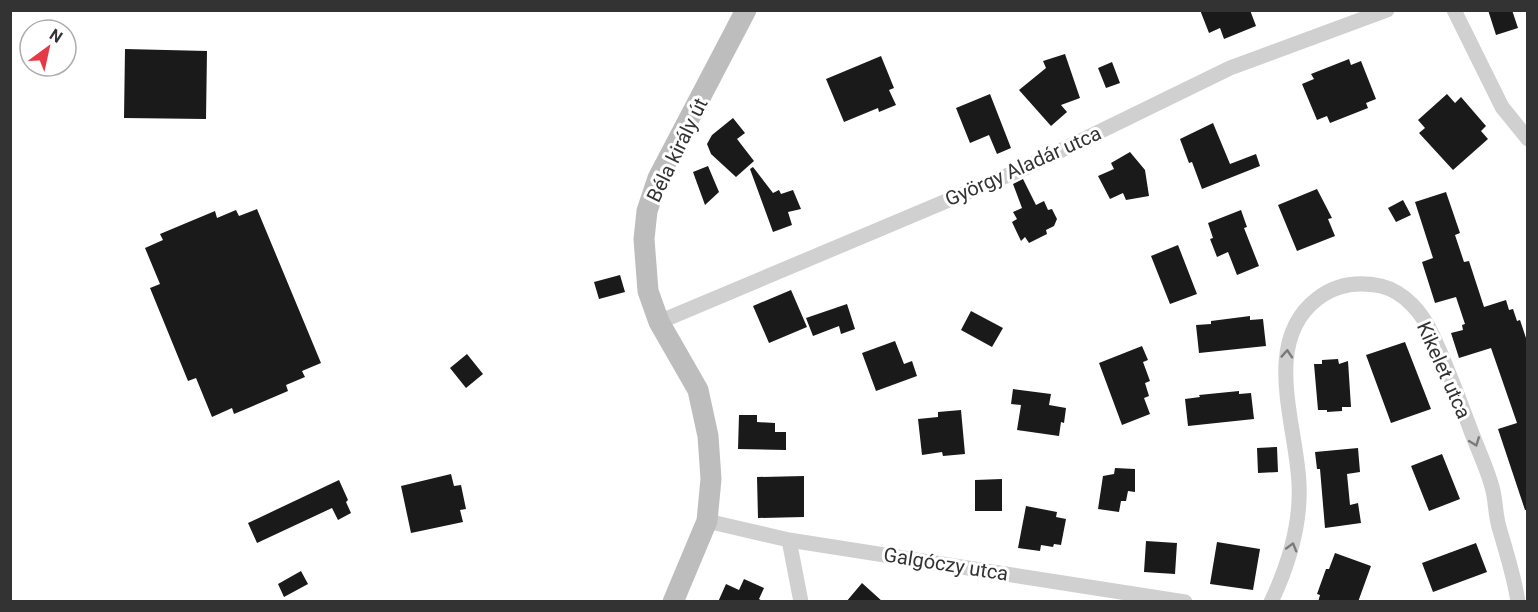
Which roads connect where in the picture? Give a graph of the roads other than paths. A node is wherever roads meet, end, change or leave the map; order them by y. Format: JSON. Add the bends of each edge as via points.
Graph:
{"nodes":[{"id":1,"x":746,"y":10,"type":"edge"},
{"id":2,"x":1387,"y":10,"type":"edge"},
{"id":3,"x":1454,"y":10,"type":"edge"},
{"id":4,"x":1527,"y":139,"type":"edge"},
{"id":5,"x":659,"y":322,"type":"junction"},
{"id":6,"x":708,"y":521,"type":"junction"},
{"id":7,"x":789,"y":540,"type":"junction"},
{"id":8,"x":673,"y":602,"type":"edge"},
{"id":9,"x":801,"y":602,"type":"edge"},
{"id":10,"x":1185,"y":602,"type":"edge"},
{"id":11,"x":1271,"y":602,"type":"edge"},
{"id":12,"x":1518,"y":602,"type":"edge"}],
"edges":[{"from":1,"to":5,"type":"street","name":"Béla király út","via":[[658,178],[647,212],[644,238],[648,291]]},
{"from":2,"to":5,"type":"street","name":"György Aladár utca","via":[[1230,68],[1025,168]]},
{"from":3,"to":4,"type":"street","via":[[1502,107]]},
{"from":5,"to":6,"type":"street","name":"Béla király út","via":[[698,390],[708,436]]},
{"from":6,"to":7,"type":"street","name":"Galgóczy utca"},
{"from":6,"to":8,"type":"street","name":"Béla király út"},
{"from":7,"to":9,"type":"street"},
{"from":7,"to":10,"type":"street","name":"Galgóczy utca"},
{"from":11,"to":12,"type":"street","name":"Kikelet utca","one_way":true,"via":[[1284,575],[1299,511],[1288,406],[1287,346],[1295,324],[1310,304],[1329,290],[1347,284],[1384,287],[1404,297],[1432,335],[1492,486]]}]}
